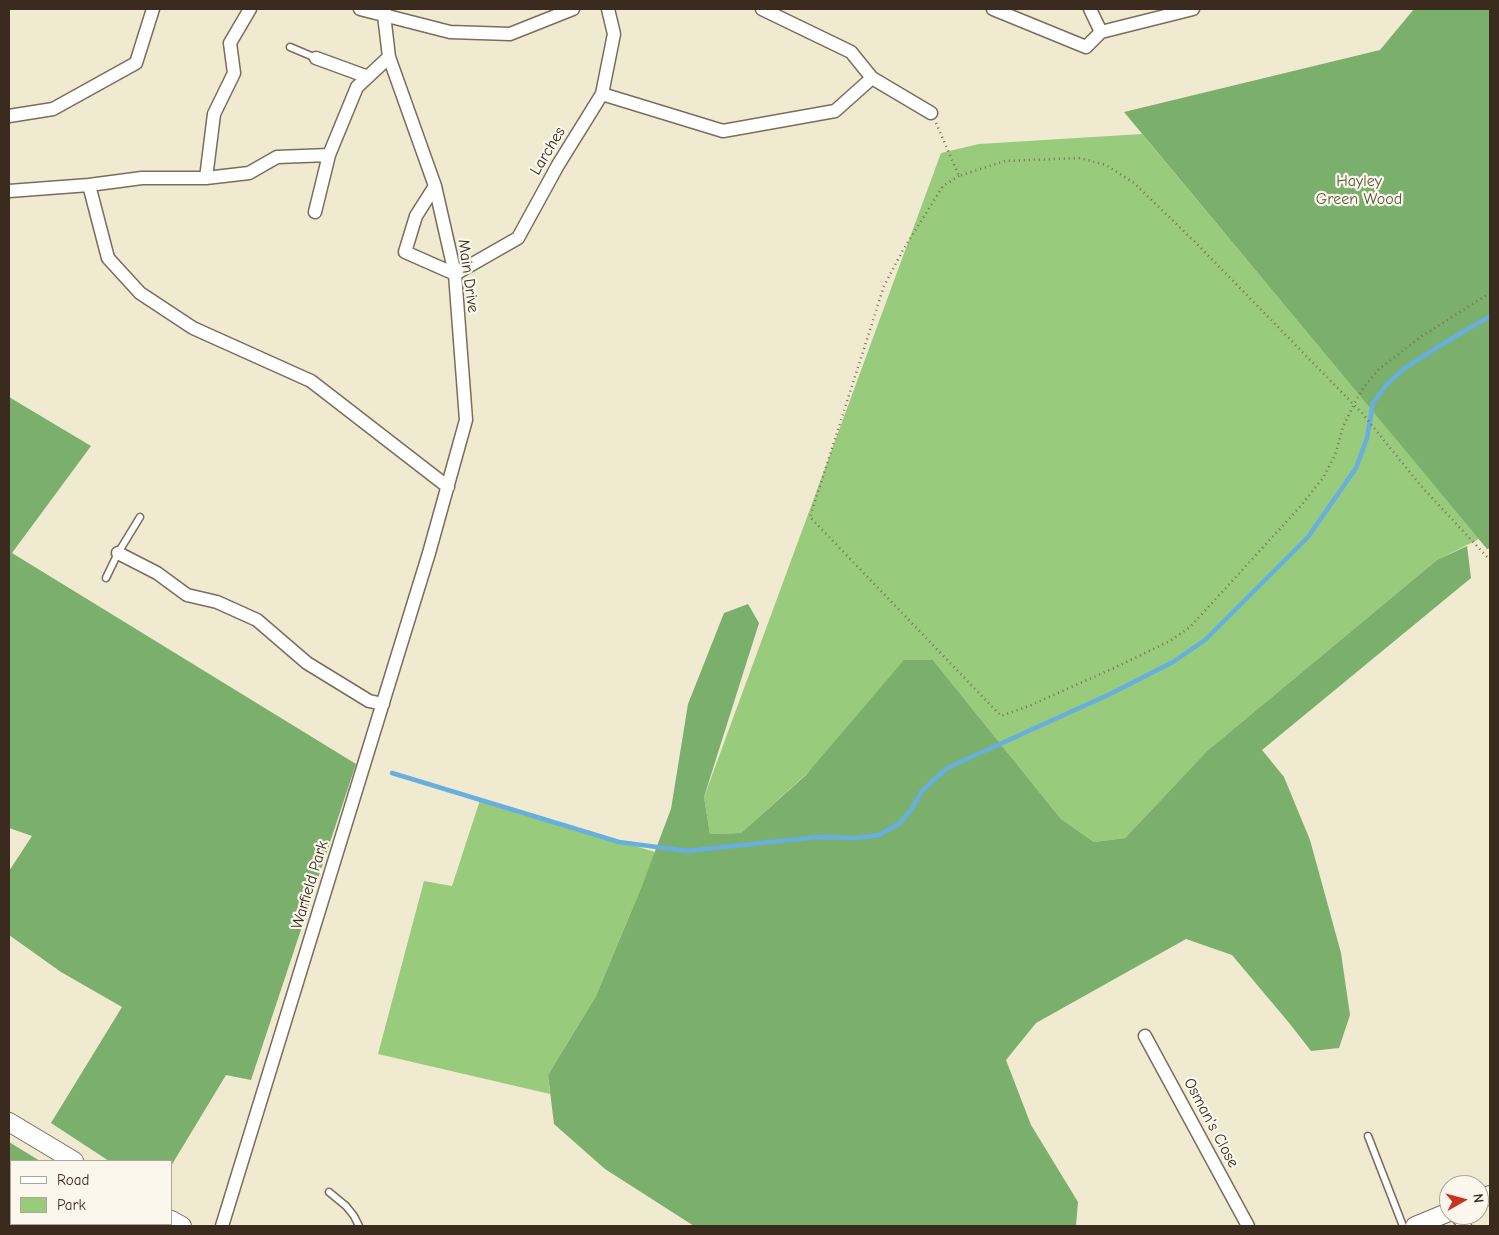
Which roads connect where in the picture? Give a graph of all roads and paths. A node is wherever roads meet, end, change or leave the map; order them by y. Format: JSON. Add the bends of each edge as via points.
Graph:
{"nodes":[{"id":1,"x":153,"y":9,"type":"edge"},
{"id":2,"x":250,"y":9,"type":"edge"},
{"id":3,"x":360,"y":9,"type":"edge"},
{"id":4,"x":573,"y":9,"type":"edge"},
{"id":5,"x":608,"y":9,"type":"edge"},
{"id":6,"x":993,"y":9,"type":"edge"},
{"id":7,"x":1090,"y":9,"type":"edge"},
{"id":8,"x":1193,"y":9,"type":"edge"},
{"id":9,"x":764,"y":10,"type":"edge"},
{"id":10,"x":385,"y":12,"type":"edge"},
{"id":11,"x":1101,"y":32,"type":"junction"},
{"id":12,"x":290,"y":47,"type":"dead end"},
{"id":13,"x":389,"y":57,"type":"junction"},
{"id":14,"x":316,"y":58,"type":"joint"},
{"id":15,"x":368,"y":77,"type":"junction"},
{"id":16,"x":872,"y":78,"type":"junction"},
{"id":17,"x":602,"y":94,"type":"junction"},
{"id":18,"x":931,"y":113,"type":"joint"},
{"id":19,"x":9,"y":116,"type":"edge"},
{"id":20,"x":329,"y":155,"type":"junction"},
{"id":21,"x":959,"y":176,"type":"junction"},
{"id":22,"x":206,"y":178,"type":"junction"},
{"id":23,"x":89,"y":185,"type":"junction"},
{"id":24,"x":435,"y":186,"type":"junction"},
{"id":25,"x":9,"y":191,"type":"edge"},
{"id":26,"x":315,"y":212,"type":"dead end"},
{"id":27,"x":455,"y":274,"type":"junction"},
{"id":28,"x":1490,"y":293,"type":"edge"},
{"id":29,"x":1354,"y":404,"type":"junction"},
{"id":30,"x":448,"y":487,"type":"junction"},
{"id":31,"x":140,"y":517,"type":"dead end"},
{"id":32,"x":429,"y":552,"type":"joint"},
{"id":33,"x":118,"y":553,"type":"junction"},
{"id":34,"x":1490,"y":560,"type":"edge"},
{"id":35,"x":106,"y":578,"type":"dead end"},
{"id":36,"x":383,"y":704,"type":"junction"},
{"id":37,"x":1146,"y":1036,"type":"dead end"},
{"id":38,"x":9,"y":1122,"type":"edge"},
{"id":39,"x":1368,"y":1136,"type":"dead end"},
{"id":40,"x":72,"y":1160,"type":"edge"},
{"id":41,"x":329,"y":1192,"type":"dead end"},
{"id":42,"x":1439,"y":1216,"type":"edge"},
{"id":43,"x":222,"y":1226,"type":"edge"},
{"id":44,"x":359,"y":1226,"type":"edge"},
{"id":45,"x":1248,"y":1226,"type":"edge"},
{"id":46,"x":1402,"y":1226,"type":"edge"},
{"id":47,"x":1415,"y":1226,"type":"edge"}],
"edges":[{"from":1,"to":19,"type":"street","via":[[136,63],[53,109]]},
{"from":2,"to":22,"type":"street","via":[[230,43],[234,73],[214,114]]},
{"from":3,"to":10,"type":"street"},
{"from":4,"to":10,"type":"street","via":[[510,34],[450,32]]},
{"from":5,"to":17,"type":"street","name":"Larches","via":[[614,34]]},
{"from":6,"to":11,"type":"street","via":[[1086,47]]},
{"from":7,"to":11,"type":"street"},
{"from":8,"to":11,"type":"street"},
{"from":9,"to":16,"type":"street","via":[[851,52]]},
{"from":10,"to":13,"type":"street","name":"Main Drive"},
{"from":12,"to":14,"type":"lane"},
{"from":13,"to":15,"type":"street"},
{"from":13,"to":24,"type":"street","name":"Main Drive"},
{"from":14,"to":15,"type":"street"},
{"from":15,"to":20,"type":"street","via":[[357,88]]},
{"from":16,"to":17,"type":"street","via":[[835,111],[723,131]]},
{"from":16,"to":18,"type":"street"},
{"from":17,"to":27,"type":"street","name":"Larches","via":[[518,238]]},
{"from":18,"to":21,"type":"path"},
{"from":20,"to":22,"type":"street","via":[[277,157],[249,173]]},
{"from":20,"to":26,"type":"street"},
{"from":21,"to":29,"type":"path","via":[[1005,161],[1080,158],[1106,165],[1134,183]]},
{"from":21,"to":29,"type":"path","via":[[943,186],[884,286],[810,517],[1001,716],[1114,668],[1190,627],[1323,478]]},
{"from":22,"to":23,"type":"street","via":[[142,178]]},
{"from":23,"to":25,"type":"street"},
{"from":23,"to":30,"type":"street","via":[[108,258],[140,293],[193,328],[311,381]]},
{"from":24,"to":27,"type":"street","name":"Main Drive"},
{"from":24,"to":27,"type":"street","via":[[416,216],[405,252]]},
{"from":27,"to":30,"type":"street","name":"Main Drive","via":[[466,420]]},
{"from":28,"to":29,"type":"path","via":[[1422,336],[1378,370]]},
{"from":29,"to":34,"type":"path","via":[[1421,486]]},
{"from":30,"to":32,"type":"street","name":"Main Drive"},
{"from":31,"to":33,"type":"lane"},
{"from":32,"to":36,"type":"street","name":"Warfield Park"},
{"from":33,"to":35,"type":"lane"},
{"from":33,"to":36,"type":"street","via":[[157,573],[187,595],[216,602],[257,620],[307,663],[369,701]]},
{"from":36,"to":43,"type":"street","name":"Warfield Park"},
{"from":37,"to":45,"type":"street","name":"Osman's Close"},
{"from":38,"to":40,"type":"street"},
{"from":39,"to":46,"type":"lane"},
{"from":41,"to":44,"type":"lane","via":[[346,1206]]},
{"from":42,"to":47,"type":"street"}]}
